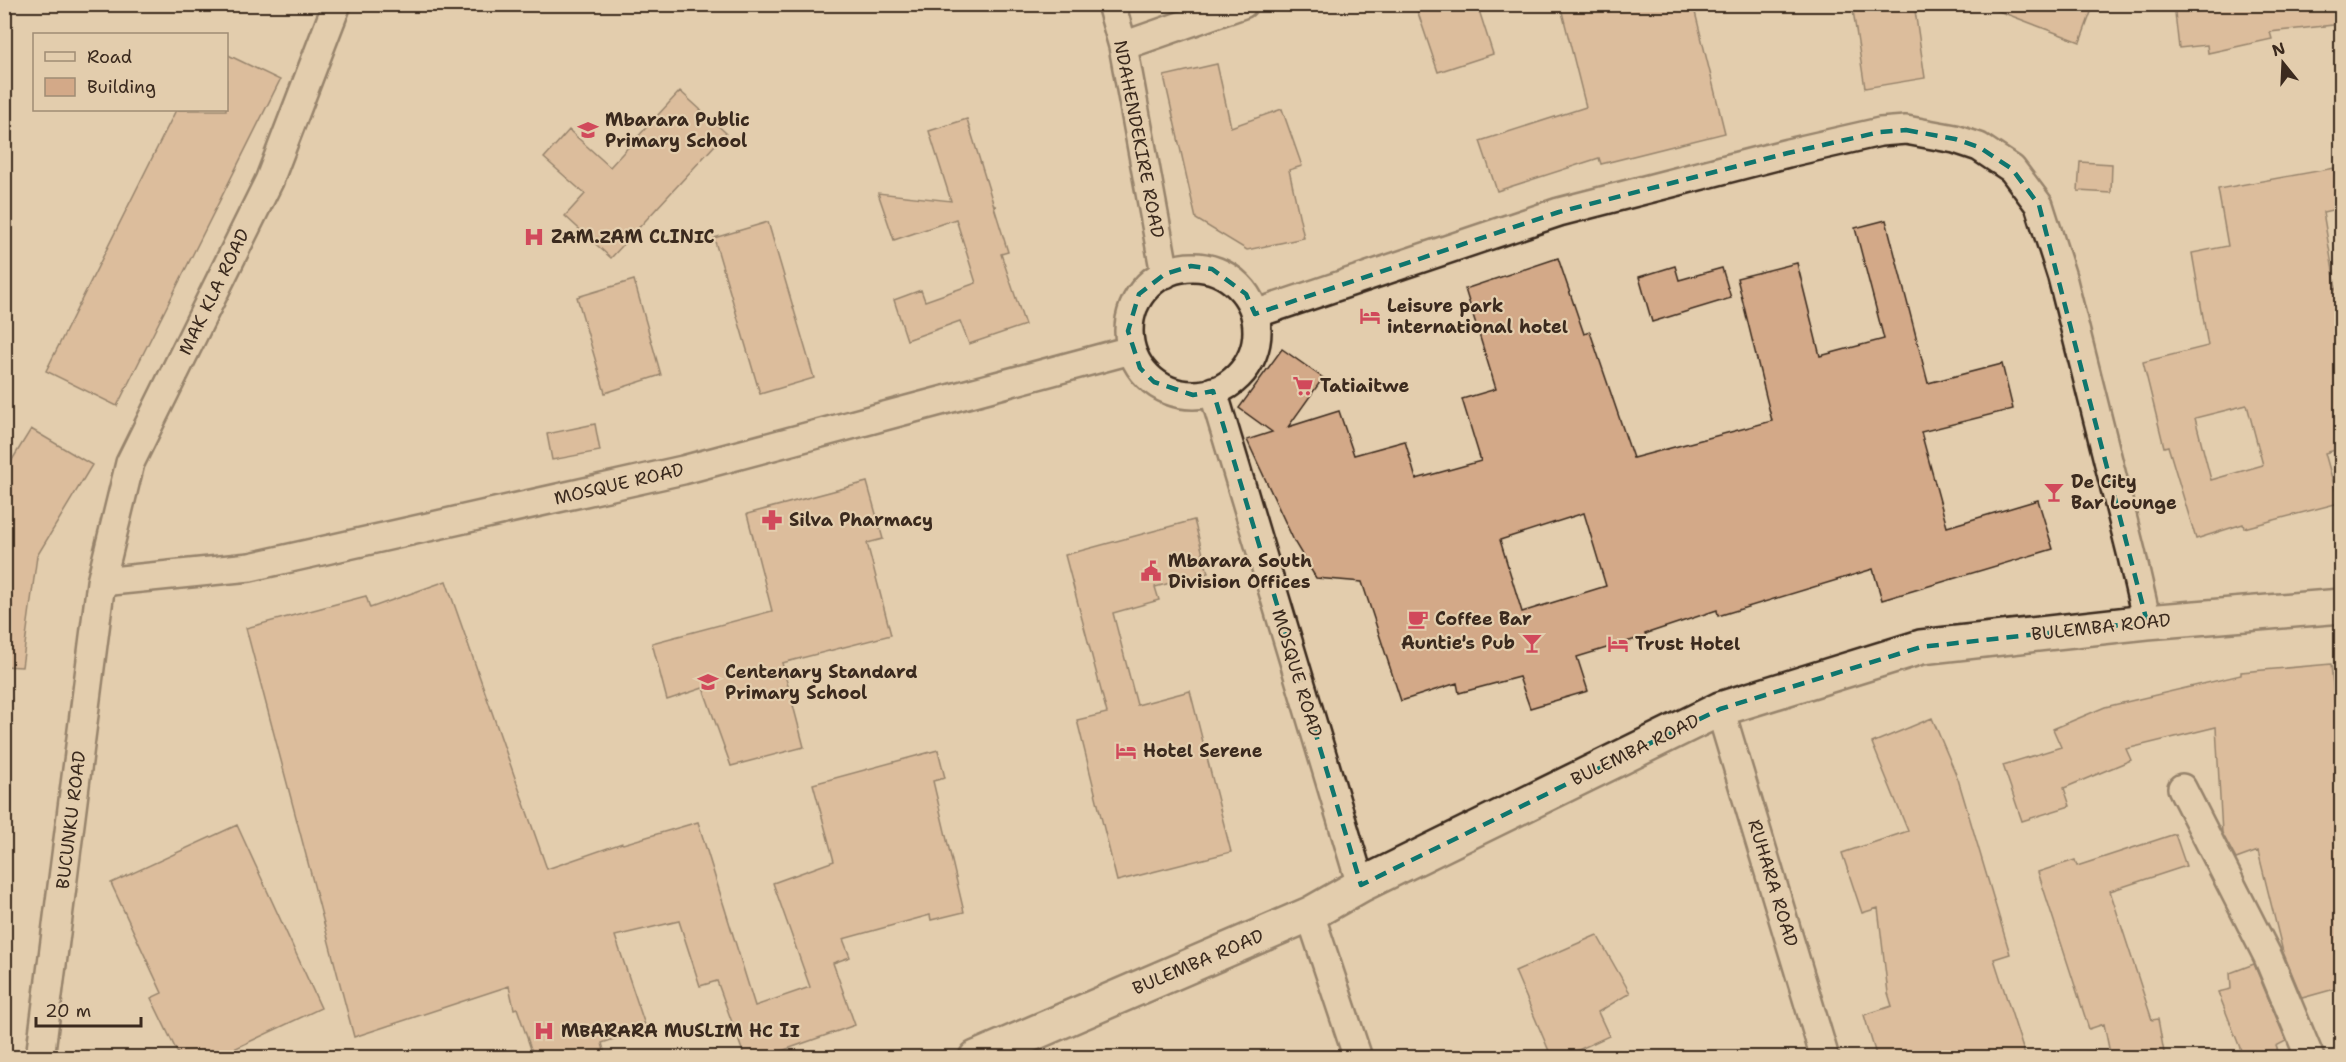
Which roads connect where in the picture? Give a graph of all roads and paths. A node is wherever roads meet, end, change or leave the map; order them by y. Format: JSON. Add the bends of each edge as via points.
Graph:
{"nodes":[{"id":1,"x":337,"y":4,"type":"edge"},
{"id":2,"x":1111,"y":4,"type":"edge"},
{"id":3,"x":1243,"y":4,"type":"edge"},
{"id":4,"x":1123,"y":46,"type":"junction"},
{"id":5,"x":1165,"y":274,"type":"junction"},
{"id":6,"x":1255,"y":314,"type":"junction"},
{"id":7,"x":1131,"y":350,"type":"junction"},
{"id":8,"x":1213,"y":391,"type":"junction"},
{"id":9,"x":101,"y":582,"type":"junction"},
{"id":10,"x":2342,"y":606,"type":"edge"},
{"id":11,"x":2147,"y":622,"type":"junction"},
{"id":12,"x":1720,"y":709,"type":"junction"},
{"id":13,"x":2182,"y":788,"type":"dead end"},
{"id":14,"x":1360,"y":885,"type":"junction"},
{"id":15,"x":1310,"y":914,"type":"junction"},
{"id":16,"x":40,"y":1058,"type":"edge"},
{"id":17,"x":976,"y":1058,"type":"edge"},
{"id":18,"x":1358,"y":1058,"type":"edge"},
{"id":19,"x":1825,"y":1058,"type":"edge"},
{"id":20,"x":2310,"y":1058,"type":"edge"}],
"edges":[{"from":1,"to":9,"type":"street","name":"MAK KLA ROAD","via":[[269,182],[129,464]]},
{"from":2,"to":4,"type":"street","name":"NDAHENDEKIRE ROAD"},
{"from":3,"to":4,"type":"street"},
{"from":4,"to":5,"type":"street","name":"NDAHENDEKIRE ROAD"},
{"from":5,"to":6,"type":"street","via":[[1191,266],[1212,269],[1239,286]]},
{"from":5,"to":7,"type":"street","via":[[1152,280],[1139,294],[1128,331]]},
{"from":6,"to":8,"type":"street","via":[[1254,352],[1230,383]]},
{"from":6,"to":11,"type":"street","via":[[1559,212],[1799,150],[1880,132],[1906,130],[1955,138],[1979,147],[2012,169],[2039,205],[2062,277]]},
{"from":7,"to":8,"type":"street","via":[[1140,368],[1154,382],[1173,392],[1193,395]]},
{"from":7,"to":9,"type":"street","name":"MOSQUE ROAD","via":[[671,472],[250,567]]},
{"from":8,"to":14,"type":"street","name":"MOSQUE ROAD"},
{"from":9,"to":16,"type":"street","name":"BUCUNKU ROAD"},
{"from":10,"to":11,"type":"main road","name":"BULEMBA ROAD"},
{"from":11,"to":12,"type":"main road","name":"BULEMBA ROAD","via":[[1921,647]]},
{"from":12,"to":14,"type":"main road","name":"BULEMBA ROAD"},
{"from":12,"to":19,"type":"street","name":"RUHARA ROAD"},
{"from":13,"to":20,"type":"street","via":[[2268,957]]},
{"from":14,"to":15,"type":"main road","name":"BULEMBA ROAD"},
{"from":15,"to":17,"type":"main road","name":"BULEMBA ROAD"},
{"from":15,"to":18,"type":"street"}]}
